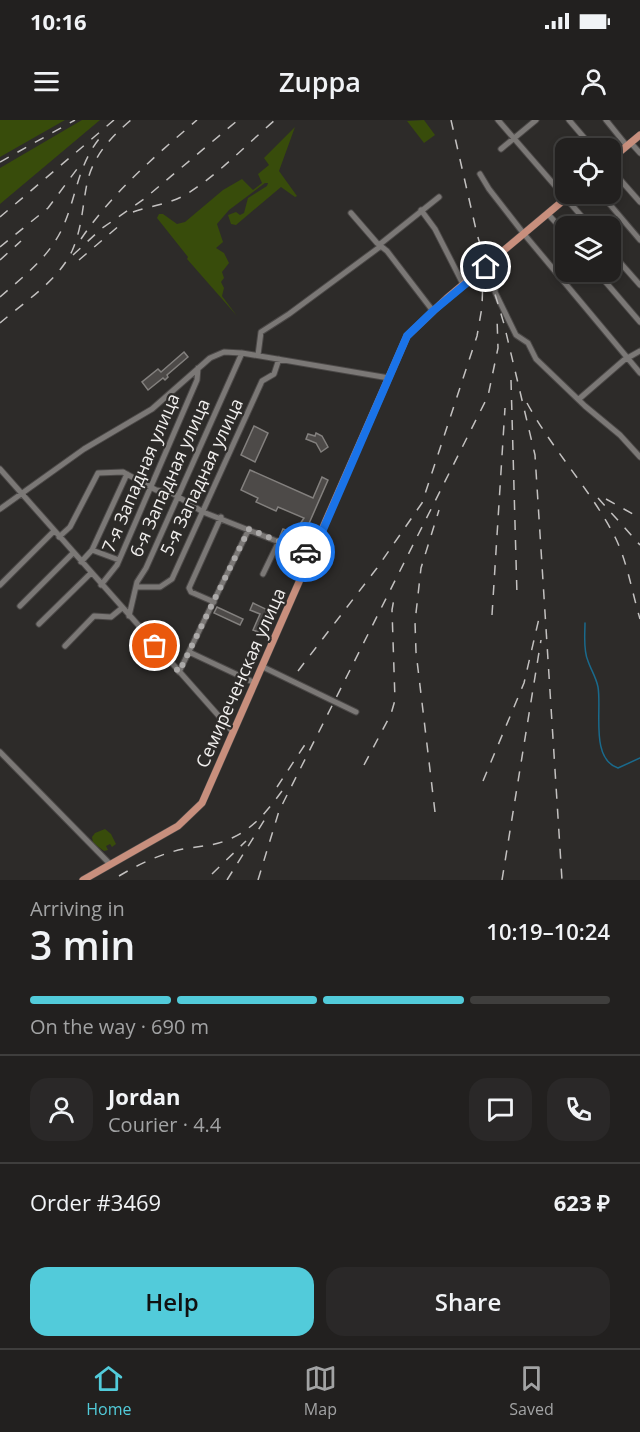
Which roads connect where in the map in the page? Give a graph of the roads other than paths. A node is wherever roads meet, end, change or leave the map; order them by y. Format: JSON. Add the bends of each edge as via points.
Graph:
{"nodes":[{"id":1,"x":498,"y":120,"type":"edge"},
{"id":2,"x":536,"y":120,"type":"edge"},
{"id":3,"x":569,"y":120,"type":"edge"},
{"id":4,"x":606,"y":120,"type":"edge"},
{"id":5,"x":640,"y":135,"type":"edge"},
{"id":6,"x":514,"y":138,"type":"junction"},
{"id":7,"x":584,"y":138,"type":"edge"},
{"id":8,"x":629,"y":144,"type":"junction"},
{"id":9,"x":501,"y":149,"type":"dead end"},
{"id":10,"x":621,"y":151,"type":"edge"},
{"id":11,"x":640,"y":153,"type":"edge"},
{"id":12,"x":480,"y":174,"type":"dead end"},
{"id":13,"x":621,"y":180,"type":"edge"},
{"id":14,"x":555,"y":182,"type":"edge"},
{"id":15,"x":439,"y":197,"type":"dead end"},
{"id":16,"x":640,"y":202,"type":"edge"},
{"id":17,"x":559,"y":204,"type":"edge"},
{"id":18,"x":609,"y":204,"type":"edge"},
{"id":19,"x":421,"y":210,"type":"junction"},
{"id":20,"x":351,"y":213,"type":"dead end"},
{"id":21,"x":548,"y":214,"type":"junction"},
{"id":22,"x":555,"y":222,"type":"edge"},
{"id":23,"x":524,"y":234,"type":"junction"},
{"id":24,"x":640,"y":240,"type":"edge"},
{"id":25,"x":380,"y":245,"type":"junction"},
{"id":26,"x":496,"y":258,"type":"junction"},
{"id":27,"x":621,"y":263,"type":"edge"},
{"id":28,"x":606,"y":282,"type":"edge"},
{"id":29,"x":463,"y":284,"type":"junction"},
{"id":30,"x":640,"y":285,"type":"edge"},
{"id":31,"x":433,"y":311,"type":"junction"},
{"id":32,"x":640,"y":322,"type":"edge"},
{"id":33,"x":640,"y":351,"type":"edge"},
{"id":34,"x":242,"y":353,"type":"junction"},
{"id":35,"x":258,"y":355,"type":"junction"},
{"id":36,"x":627,"y":357,"type":"junction"},
{"id":37,"x":279,"y":359,"type":"junction"},
{"id":38,"x":198,"y":368,"type":"junction"},
{"id":39,"x":640,"y":373,"type":"edge"},
{"id":40,"x":389,"y":378,"type":"junction"},
{"id":41,"x":579,"y":399,"type":"junction"},
{"id":42,"x":639,"y":456,"type":"edge"},
{"id":43,"x":0,"y":469,"type":"edge"},
{"id":44,"x":127,"y":474,"type":"junction"},
{"id":45,"x":151,"y":488,"type":"junction"},
{"id":46,"x":21,"y":494,"type":"junction"},
{"id":47,"x":177,"y":498,"type":"junction"},
{"id":48,"x":0,"y":509,"type":"edge"},
{"id":49,"x":203,"y":512,"type":"junction"},
{"id":50,"x":221,"y":517,"type":"junction"},
{"id":51,"x":249,"y":529,"type":"junction"},
{"id":52,"x":54,"y":531,"type":"junction"},
{"id":53,"x":59,"y":537,"type":"junction"},
{"id":54,"x":279,"y":541,"type":"junction"},
{"id":55,"x":92,"y":550,"type":"junction"},
{"id":56,"x":73,"y":553,"type":"junction"},
{"id":57,"x":312,"y":555,"type":"junction"},
{"id":58,"x":119,"y":561,"type":"junction"},
{"id":59,"x":81,"y":562,"type":"junction"},
{"id":60,"x":91,"y":573,"type":"junction"},
{"id":61,"x":263,"y":574,"type":"dead end"},
{"id":62,"x":0,"y":585,"type":"edge"},
{"id":63,"x":101,"y":585,"type":"junction"},
{"id":64,"x":136,"y":587,"type":"junction"},
{"id":65,"x":214,"y":602,"type":"junction"},
{"id":66,"x":20,"y":606,"type":"dead end"},
{"id":67,"x":122,"y":608,"type":"junction"},
{"id":68,"x":129,"y":616,"type":"junction"},
{"id":69,"x":39,"y":624,"type":"dead end"},
{"id":70,"x":65,"y":646,"type":"dead end"},
{"id":71,"x":189,"y":652,"type":"junction"},
{"id":72,"x":263,"y":667,"type":"junction"},
{"id":73,"x":179,"y":672,"type":"junction"},
{"id":74,"x":255,"y":683,"type":"junction"},
{"id":75,"x":356,"y":712,"type":"dead end"},
{"id":76,"x":233,"y":732,"type":"junction"},
{"id":77,"x":0,"y":752,"type":"edge"},
{"id":78,"x":110,"y":864,"type":"junction"},
{"id":79,"x":83,"y":880,"type":"edge"}],
"edges":[{"from":1,"to":6,"type":"street"},
{"from":2,"to":6,"type":"street"},
{"from":3,"to":7,"type":"street"},
{"from":4,"to":8,"type":"street"},
{"from":5,"to":8,"type":"main road"},
{"from":6,"to":9,"type":"street"},
{"from":6,"to":14,"type":"street"},
{"from":8,"to":10,"type":"main road"},
{"from":8,"to":11,"type":"street"},
{"from":12,"to":23,"type":"street"},
{"from":13,"to":16,"type":"street"},
{"from":15,"to":19,"type":"street"},
{"from":17,"to":21,"type":"main road","name":"Семиреченская улица"},
{"from":18,"to":24,"type":"street"},
{"from":19,"to":25,"type":"street"},
{"from":19,"to":29,"type":"street"},
{"from":20,"to":25,"type":"street"},
{"from":21,"to":22,"type":"street"},
{"from":21,"to":23,"type":"main road","name":"Семиреченская улица"},
{"from":23,"to":26,"type":"main road","name":"Семиреченская улица"},
{"from":23,"to":36,"type":"street"},
{"from":25,"to":31,"type":"street"},
{"from":25,"to":35,"type":"street","via":[[261,332]]},
{"from":26,"to":29,"type":"main road","name":"Семиреченская улица"},
{"from":26,"to":41,"type":"street","via":[[495,292],[516,335]]},
{"from":27,"to":30,"type":"street"},
{"from":28,"to":32,"type":"street"},
{"from":29,"to":31,"type":"main road","name":"Семиреченская улица"},
{"from":31,"to":40,"type":"main road","name":"Семиреченская улица","via":[[407,336]]},
{"from":33,"to":36,"type":"street"},
{"from":34,"to":35,"type":"street"},
{"from":34,"to":38,"type":"street","via":[[224,352]]},
{"from":34,"to":47,"type":"street","name":"6-я Западная улица"},
{"from":35,"to":37,"type":"street"},
{"from":36,"to":39,"type":"street"},
{"from":36,"to":41,"type":"street"},
{"from":37,"to":40,"type":"street"},
{"from":37,"to":49,"type":"street","name":"5-я Западная улица","via":[[274,374],[262,381]]},
{"from":38,"to":45,"type":"street","name":"7-я Западная улица","via":[[197,380]]},
{"from":38,"to":46,"type":"street","via":[[138,420],[95,442]]},
{"from":40,"to":57,"type":"main road","name":"Семиреченская улица"},
{"from":41,"to":42,"type":"street"},
{"from":43,"to":46,"type":"street"},
{"from":44,"to":45,"type":"street"},
{"from":44,"to":53,"type":"street","via":[[98,472],[70,527]]},
{"from":44,"to":55,"type":"street"},
{"from":45,"to":47,"type":"street"},
{"from":45,"to":58,"type":"street","name":"7-я Западная улица"},
{"from":46,"to":48,"type":"street"},
{"from":46,"to":52,"type":"street"},
{"from":47,"to":49,"type":"street"},
{"from":47,"to":64,"type":"street","name":"6-я Западная улица"},
{"from":49,"to":50,"type":"street"},
{"from":49,"to":64,"type":"street","name":"5-я Западная улица","via":[[172,579],[160,587]]},
{"from":50,"to":51,"type":"street"},
{"from":50,"to":65,"type":"street","via":[[189,588]]},
{"from":51,"to":54,"type":"street"},
{"from":51,"to":65,"type":"street"},
{"from":52,"to":53,"type":"street"},
{"from":52,"to":62,"type":"street"},
{"from":53,"to":56,"type":"street"},
{"from":54,"to":57,"type":"street"},
{"from":54,"to":61,"type":"street"},
{"from":55,"to":58,"type":"street"},
{"from":55,"to":59,"type":"street"},
{"from":56,"to":59,"type":"street"},
{"from":56,"to":66,"type":"street"},
{"from":57,"to":72,"type":"main road","name":"Семиреченская улица"},
{"from":58,"to":63,"type":"street","name":"7-я Западная улица"},
{"from":59,"to":60,"type":"street"},
{"from":60,"to":63,"type":"street"},
{"from":60,"to":69,"type":"street"},
{"from":63,"to":67,"type":"street"},
{"from":64,"to":68,"type":"street","name":"6-я Западная улица"},
{"from":65,"to":71,"type":"street"},
{"from":67,"to":68,"type":"street"},
{"from":67,"to":70,"type":"street","via":[[111,617],[94,616]]},
{"from":68,"to":73,"type":"street"},
{"from":71,"to":73,"type":"street"},
{"from":71,"to":74,"type":"street"},
{"from":72,"to":74,"type":"main road","name":"Семиреченская улица"},
{"from":72,"to":75,"type":"street"},
{"from":73,"to":76,"type":"street"},
{"from":74,"to":76,"type":"main road","name":"Семиреченская улица"},
{"from":76,"to":78,"type":"main road","name":"Семиреченская улица","via":[[194,813]]},
{"from":77,"to":78,"type":"street"},
{"from":78,"to":79,"type":"main road","name":"Семиреченская улица"}]}
